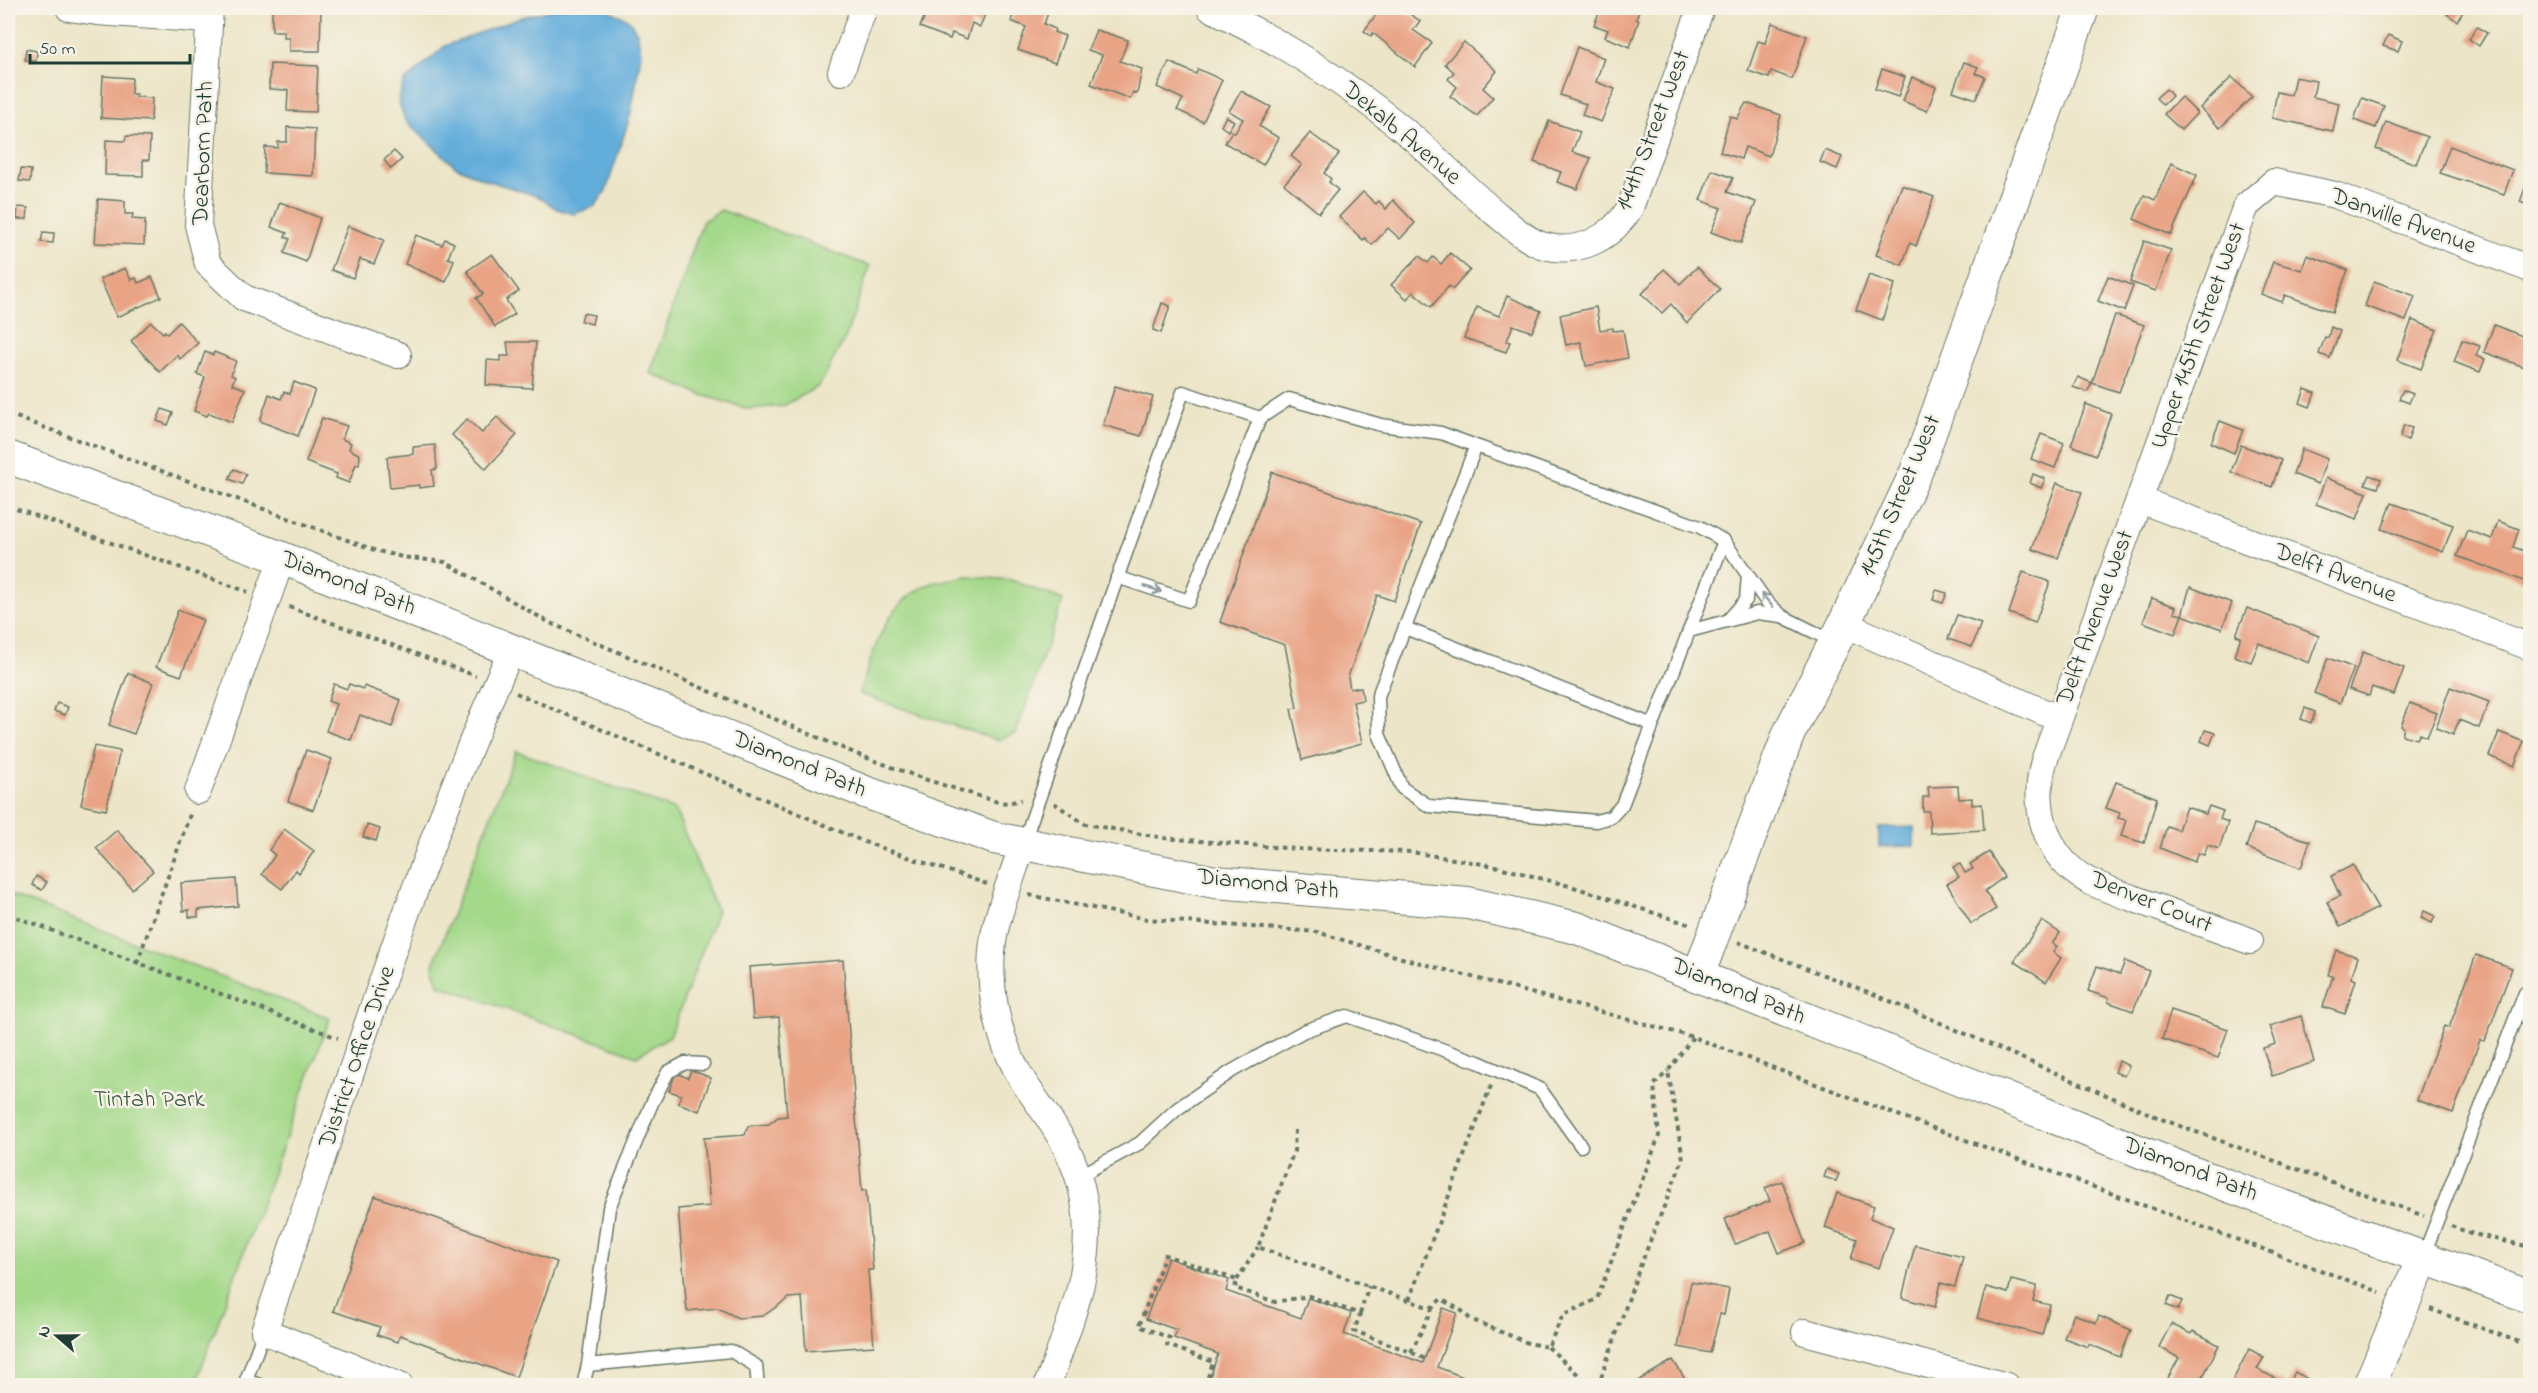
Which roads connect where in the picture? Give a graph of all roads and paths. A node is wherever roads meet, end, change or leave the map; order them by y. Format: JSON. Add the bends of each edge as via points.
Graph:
{"nodes":[{"id":1,"x":69,"y":8,"type":"edge"},
{"id":2,"x":864,"y":8,"type":"edge"},
{"id":3,"x":1210,"y":8,"type":"edge"},
{"id":4,"x":1701,"y":8,"type":"edge"},
{"id":5,"x":2083,"y":8,"type":"edge"},
{"id":6,"x":209,"y":14,"type":"edge"},
{"id":7,"x":841,"y":72,"type":"dead end"},
{"id":8,"x":2274,"y":183,"type":"joint"},
{"id":9,"x":1592,"y":243,"type":"joint"},
{"id":10,"x":2530,"y":269,"type":"edge"},
{"id":11,"x":398,"y":355,"type":"dead end"},
{"id":12,"x":8,"y":414,"type":"edge"},
{"id":13,"x":1260,"y":418,"type":"junction"},
{"id":14,"x":1476,"y":446,"type":"junction"},
{"id":15,"x":8,"y":457,"type":"edge"},
{"id":16,"x":2140,"y":500,"type":"junction"},
{"id":17,"x":8,"y":506,"type":"edge"},
{"id":18,"x":1725,"y":541,"type":"junction"},
{"id":19,"x":282,"y":558,"type":"junction"},
{"id":20,"x":1748,"y":575,"type":"junction"},
{"id":21,"x":1117,"y":577,"type":"junction"},
{"id":22,"x":267,"y":599,"type":"junction"},
{"id":23,"x":1782,"y":616,"type":"junction"},
{"id":24,"x":1729,"y":619,"type":"junction"},
{"id":25,"x":1405,"y":628,"type":"junction"},
{"id":26,"x":1689,"y":631,"type":"junction"},
{"id":27,"x":1839,"y":633,"type":"junction"},
{"id":28,"x":2530,"y":648,"type":"edge"},
{"id":29,"x":512,"y":649,"type":"junction"},
{"id":30,"x":496,"y":685,"type":"junction"},
{"id":31,"x":2059,"y":719,"type":"junction"},
{"id":32,"x":1653,"y":725,"type":"junction"},
{"id":33,"x":198,"y":791,"type":"joint"},
{"id":34,"x":1039,"y":799,"type":"junction"},
{"id":35,"x":1023,"y":844,"type":"junction"},
{"id":36,"x":1007,"y":889,"type":"junction"},
{"id":37,"x":8,"y":914,"type":"edge"},
{"id":38,"x":1714,"y":933,"type":"junction"},
{"id":39,"x":2250,"y":941,"type":"dead end"},
{"id":40,"x":137,"y":963,"type":"junction"},
{"id":41,"x":1698,"y":976,"type":"junction"},
{"id":42,"x":2525,"y":993,"type":"dead end"},
{"id":43,"x":1693,"y":1036,"type":"junction"},
{"id":44,"x":362,"y":1044,"type":"junction"},
{"id":45,"x":703,"y":1064,"type":"dead end"},
{"id":46,"x":1668,"y":1071,"type":"junction"},
{"id":47,"x":1492,"y":1082,"type":"dead end"},
{"id":48,"x":1295,"y":1130,"type":"dead end"},
{"id":49,"x":1581,"y":1146,"type":"dead end"},
{"id":50,"x":1079,"y":1176,"type":"junction"},
{"id":51,"x":2437,"y":1221,"type":"junction"},
{"id":52,"x":1258,"y":1246,"type":"junction"},
{"id":53,"x":2530,"y":1247,"type":"edge"},
{"id":54,"x":2423,"y":1258,"type":"junction"},
{"id":55,"x":1237,"y":1280,"type":"junction"},
{"id":56,"x":1369,"y":1286,"type":"junction"},
{"id":57,"x":2530,"y":1297,"type":"edge"},
{"id":58,"x":1409,"y":1300,"type":"junction"},
{"id":59,"x":2406,"y":1300,"type":"junction"},
{"id":60,"x":1432,"y":1307,"type":"junction"},
{"id":61,"x":1360,"y":1314,"type":"junction"},
{"id":62,"x":264,"y":1331,"type":"junction"},
{"id":63,"x":1805,"y":1332,"type":"dead end"},
{"id":64,"x":2530,"y":1346,"type":"edge"},
{"id":65,"x":1548,"y":1347,"type":"junction"},
{"id":66,"x":1411,"y":1352,"type":"junction"},
{"id":67,"x":1425,"y":1359,"type":"dead end"},
{"id":68,"x":588,"y":1365,"type":"junction"},
{"id":69,"x":245,"y":1383,"type":"edge"},
{"id":70,"x":262,"y":1386,"type":"edge"},
{"id":71,"x":400,"y":1386,"type":"edge"},
{"id":72,"x":583,"y":1386,"type":"edge"},
{"id":73,"x":758,"y":1386,"type":"edge"},
{"id":74,"x":1047,"y":1386,"type":"edge"},
{"id":75,"x":1205,"y":1386,"type":"edge"},
{"id":76,"x":1587,"y":1386,"type":"edge"},
{"id":77,"x":1598,"y":1386,"type":"edge"},
{"id":78,"x":2007,"y":1386,"type":"edge"},
{"id":79,"x":2369,"y":1386,"type":"edge"}],
"edges":[{"from":1,"to":6,"type":"street"},
{"from":2,"to":7,"type":"street"},
{"from":3,"to":9,"type":"street","name":"Dekalb Avenue","via":[[1277,41],[1348,87],[1527,238],[1559,248]]},
{"from":4,"to":9,"type":"street","name":"144th Street West","via":[[1630,208],[1614,228]]},
{"from":5,"to":27,"type":"street","name":"145th Street West","via":[[1916,472]]},
{"from":6,"to":11,"type":"street","name":"Dearborn Path","via":[[198,225],[208,264],[244,298]]},
{"from":8,"to":10,"type":"street","name":"Danville Avenue","via":[[2335,195]]},
{"from":8,"to":16,"type":"street","name":"Upper 145th Street West","via":[[2246,206]]},
{"from":12,"to":34,"type":"path","via":[[374,550],[445,562],[550,623],[889,766],[998,802],[1015,802],[1028,796]]},
{"from":13,"to":14,"type":"lane","via":[[1289,399],[1382,425],[1441,434]]},
{"from":21,"to":13,"type":"lane","one_way":true,"via":[[1189,601]]},
{"from":13,"to":21,"type":"lane","via":[[1183,392]]},
{"from":14,"to":18,"type":"lane","via":[[1700,527]]},
{"from":14,"to":25,"type":"lane"},
{"from":15,"to":19,"type":"street","name":"Diamond Path"},
{"from":16,"to":28,"type":"street","name":"Delft Avenue"},
{"from":16,"to":31,"type":"street","name":"Delft Avenue West"},
{"from":17,"to":22,"type":"path"},
{"from":18,"to":20,"type":"lane"},
{"from":18,"to":26,"type":"lane"},
{"from":19,"to":22,"type":"street"},
{"from":19,"to":29,"type":"street","name":"Diamond Path"},
{"from":23,"to":20,"type":"lane","one_way":true},
{"from":20,"to":24,"type":"lane","via":[[1746,600]]},
{"from":21,"to":34,"type":"lane"},
{"from":22,"to":30,"type":"path"},
{"from":22,"to":33,"type":"street"},
{"from":23,"to":24,"type":"lane","via":[[1757,613]]},
{"from":23,"to":27,"type":"lane"},
{"from":24,"to":26,"type":"lane"},
{"from":25,"to":32,"type":"lane"},
{"from":25,"to":32,"type":"lane","via":[[1378,696],[1379,734],[1402,788],[1429,806],[1596,821],[1611,817],[1622,806]]},
{"from":26,"to":32,"type":"lane"},
{"from":27,"to":31,"type":"street","name":"Delft Avenue West"},
{"from":27,"to":38,"type":"street","name":"145th Street West","via":[[1789,733]]},
{"from":29,"to":30,"type":"street","name":"District Office Drive"},
{"from":29,"to":35,"type":"street","name":"Diamond Path","via":[[865,792],[994,838]]},
{"from":30,"to":36,"type":"path","via":[[867,843]]},
{"from":30,"to":44,"type":"street","name":"District Office Drive","via":[[473,737]]},
{"from":31,"to":39,"type":"street","name":"Denver Court","via":[[2039,780],[2040,818],[2057,853],[2085,879]]},
{"from":33,"to":40,"type":"path"},
{"from":34,"to":35,"type":"lane"},
{"from":34,"to":38,"type":"path","via":[[1059,804],[1085,824],[1164,838],[1297,849],[1411,852],[1495,866]]},
{"from":35,"to":36,"type":"street"},
{"from":35,"to":41,"type":"street","name":"Diamond Path","via":[[1215,882],[1468,903],[1577,928]]},
{"from":36,"to":43,"type":"path","via":[[1147,919],[1317,932]]},
{"from":36,"to":50,"type":"street","via":[[996,928],[992,981],[1002,1034],[1024,1082],[1056,1126]]},
{"from":37,"to":40,"type":"path"},
{"from":38,"to":41,"type":"street","name":"145th Street West"},
{"from":38,"to":51,"type":"path","via":[[1876,995],[2164,1120]]},
{"from":40,"to":44,"type":"path"},
{"from":41,"to":54,"type":"street","name":"Diamond Path","via":[[2199,1175]]},
{"from":42,"to":51,"type":"lane"},
{"from":43,"to":46,"type":"path"},
{"from":43,"to":59,"type":"path","via":[[1895,1114]]},
{"from":44,"to":62,"type":"street","name":"District Office Drive"},
{"from":45,"to":68,"type":"lane","via":[[685,1063],[668,1072],[609,1208]]},
{"from":46,"to":65,"type":"path","via":[[1654,1084],[1659,1136],[1597,1299],[1563,1315]]},
{"from":46,"to":77,"type":"path","via":[[1683,1159]]},
{"from":47,"to":58,"type":"path"},
{"from":48,"to":52,"type":"path","via":[[1294,1151]]},
{"from":49,"to":50,"type":"lane","via":[[1540,1089],[1478,1062],[1347,1016],[1304,1031],[1232,1071],[1177,1109],[1140,1143]]},
{"from":50,"to":74,"type":"street","via":[[1087,1229],[1086,1266],[1075,1310]]},
{"from":51,"to":53,"type":"path"},
{"from":51,"to":54,"type":"lane"},
{"from":52,"to":55,"type":"path"},
{"from":52,"to":56,"type":"path"},
{"from":54,"to":57,"type":"street","name":"Diamond Path"},
{"from":54,"to":59,"type":"street"},
{"from":55,"to":61,"type":"path","via":[[1235,1288],[1275,1302],[1309,1296]]},
{"from":55,"to":75,"type":"path","via":[[1165,1255],[1139,1326],[1170,1338],[1167,1345],[1213,1362]]},
{"from":56,"to":58,"type":"path"},
{"from":56,"to":61,"type":"path"},
{"from":58,"to":60,"type":"path"},
{"from":59,"to":64,"type":"path"},
{"from":59,"to":79,"type":"street"},
{"from":60,"to":65,"type":"path","via":[[1441,1299],[1470,1319],[1528,1344]]},
{"from":60,"to":66,"type":"path"},
{"from":61,"to":66,"type":"path","via":[[1354,1332]]},
{"from":62,"to":69,"type":"lane"},
{"from":62,"to":71,"type":"street"},
{"from":63,"to":78,"type":"street"},
{"from":65,"to":76,"type":"path"},
{"from":66,"to":67,"type":"path"},
{"from":68,"to":72,"type":"lane"},
{"from":68,"to":73,"type":"lane","via":[[731,1351],[756,1366]]},
{"from":69,"to":70,"type":"lane"}]}
